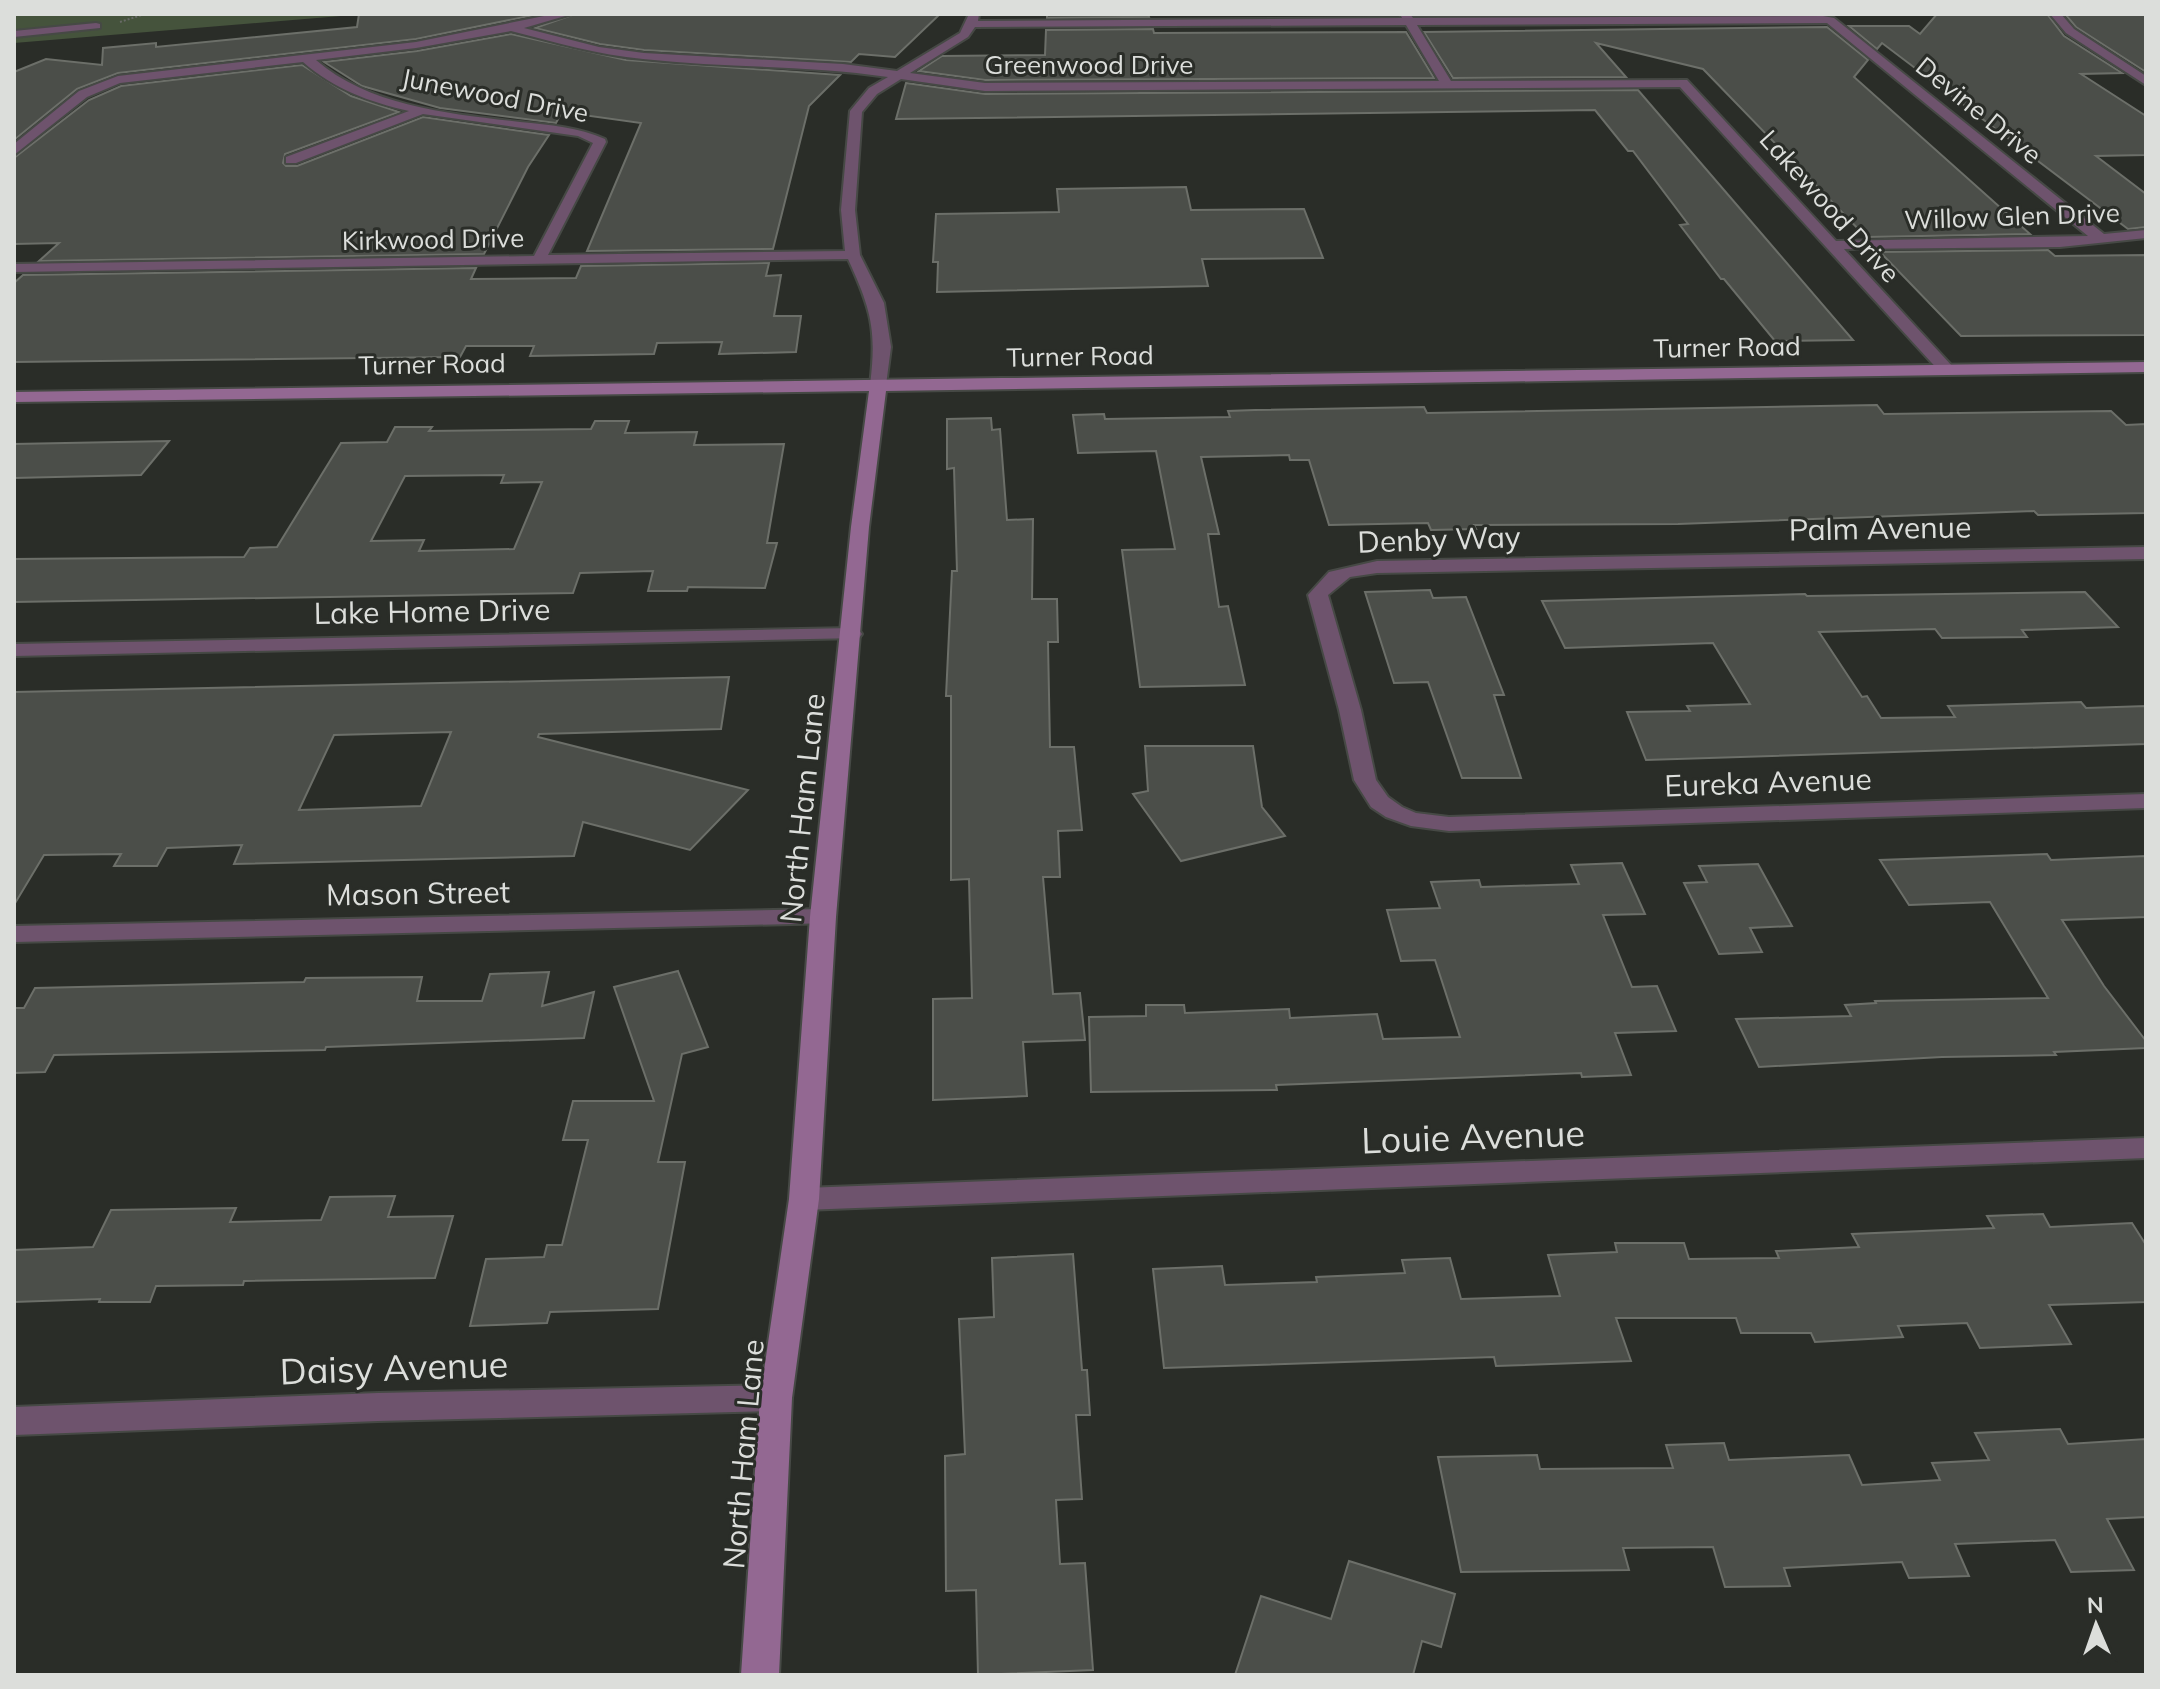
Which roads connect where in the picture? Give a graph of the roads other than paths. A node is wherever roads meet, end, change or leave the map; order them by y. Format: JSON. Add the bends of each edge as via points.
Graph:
{"nodes":[{"id":1,"x":567,"y":14,"type":"edge"},
{"id":2,"x":2055,"y":14,"type":"edge"},
{"id":3,"x":1616,"y":16,"type":"edge"},
{"id":4,"x":1407,"y":17,"type":"edge"},
{"id":5,"x":1198,"y":18,"type":"edge"},
{"id":6,"x":973,"y":19,"type":"edge"},
{"id":7,"x":96,"y":26,"type":"dead end"},
{"id":8,"x":511,"y":28,"type":"junction"},
{"id":9,"x":14,"y":34,"type":"edge"},
{"id":10,"x":306,"y":58,"type":"junction"},
{"id":11,"x":899,"y":73,"type":"junction"},
{"id":12,"x":2146,"y":81,"type":"edge"},
{"id":13,"x":1672,"y":82,"type":"joint"},
{"id":14,"x":1446,"y":83,"type":"junction"},
{"id":15,"x":422,"y":110,"type":"junction"},
{"id":16,"x":14,"y":151,"type":"edge"},
{"id":17,"x":291,"y":160,"type":"dead end"},
{"id":18,"x":2146,"y":234,"type":"edge"},
{"id":19,"x":2102,"y":240,"type":"junction"},
{"id":20,"x":1831,"y":245,"type":"junction"},
{"id":21,"x":853,"y":255,"type":"junction"},
{"id":22,"x":538,"y":261,"type":"junction"},
{"id":23,"x":14,"y":268,"type":"edge"},
{"id":24,"x":2146,"y":367,"type":"edge"},
{"id":25,"x":1947,"y":370,"type":"junction"},
{"id":26,"x":878,"y":385,"type":"junction"},
{"id":27,"x":14,"y":397,"type":"edge"},
{"id":28,"x":2146,"y":553,"type":"edge"},
{"id":29,"x":1616,"y":563,"type":"joint"},
{"id":30,"x":852,"y":634,"type":"junction"},
{"id":31,"x":14,"y":650,"type":"edge"},
{"id":32,"x":2146,"y":801,"type":"edge"},
{"id":33,"x":1394,"y":812,"type":"joint"},
{"id":34,"x":823,"y":917,"type":"junction"},
{"id":35,"x":14,"y":934,"type":"edge"},
{"id":36,"x":2146,"y":1148,"type":"edge"},
{"id":37,"x":804,"y":1199,"type":"junction"},
{"id":38,"x":776,"y":1398,"type":"junction"},
{"id":39,"x":14,"y":1421,"type":"edge"},
{"id":40,"x":760,"y":1675,"type":"edge"}],
"edges":[{"from":1,"to":8,"type":"street"},
{"from":2,"to":12,"type":"street","via":[[2070,31]]},
{"from":3,"to":4,"type":"street"},
{"from":3,"to":19,"type":"street","name":"Devine Drive","via":[[1830,20]]},
{"from":4,"to":5,"type":"street"},
{"from":4,"to":14,"type":"street"},
{"from":5,"to":6,"type":"street"},
{"from":6,"to":11,"type":"street","name":"North Ham Lane","via":[[957,40]]},
{"from":7,"to":9,"type":"street"},
{"from":8,"to":10,"type":"street"},
{"from":8,"to":11,"type":"street","name":"Greenwood Drive","via":[[644,56]]},
{"from":10,"to":15,"type":"street","name":"Junewood Drive","via":[[329,79]]},
{"from":10,"to":16,"type":"street","via":[[145,75],[100,85]]},
{"from":11,"to":14,"type":"street","name":"Greenwood Drive","via":[[1002,87]]},
{"from":11,"to":21,"type":"street","name":"North Ham Lane","via":[[862,100],[856,111],[848,210]]},
{"from":13,"to":14,"type":"street","name":"Greenwood Drive"},
{"from":13,"to":20,"type":"street","name":"Lakewood Drive","via":[[1683,83]]},
{"from":15,"to":17,"type":"street"},
{"from":15,"to":22,"type":"street","name":"Junewood Drive","via":[[598,139]]},
{"from":18,"to":19,"type":"street","name":"Willow Glen Drive"},
{"from":19,"to":20,"type":"street","name":"Willow Glen Drive"},
{"from":20,"to":25,"type":"street","name":"Lakewood Drive"},
{"from":21,"to":22,"type":"street","name":"Kirkwood Drive"},
{"from":21,"to":26,"type":"street","name":"North Ham Lane","via":[[876,303],[883,347]]},
{"from":22,"to":23,"type":"street","name":"Kirkwood Drive"},
{"from":24,"to":25,"type":"main road","name":"Turner Road"},
{"from":25,"to":26,"type":"main road","name":"Turner Road"},
{"from":26,"to":27,"type":"main road","name":"Turner Road"},
{"from":26,"to":30,"type":"main road","name":"North Ham Lane"},
{"from":28,"to":29,"type":"street","name":"Palm Avenue"},
{"from":29,"to":33,"type":"street","name":"Denby Way","via":[[1377,567],[1328,580],[1318,595],[1365,780],[1379,802]]},
{"from":30,"to":31,"type":"street","name":"Lake Home Drive"},
{"from":30,"to":34,"type":"main road","name":"North Ham Lane"},
{"from":32,"to":33,"type":"street","name":"Eureka Avenue","via":[[1449,824]]},
{"from":34,"to":35,"type":"street","name":"Mason Street"},
{"from":34,"to":37,"type":"main road","name":"North Ham Lane"},
{"from":36,"to":37,"type":"street","name":"Louie Avenue"},
{"from":37,"to":38,"type":"main road","name":"North Ham Lane"},
{"from":38,"to":39,"type":"street","name":"Daisy Avenue"},
{"from":38,"to":40,"type":"main road","name":"North Ham Lane"}]}
